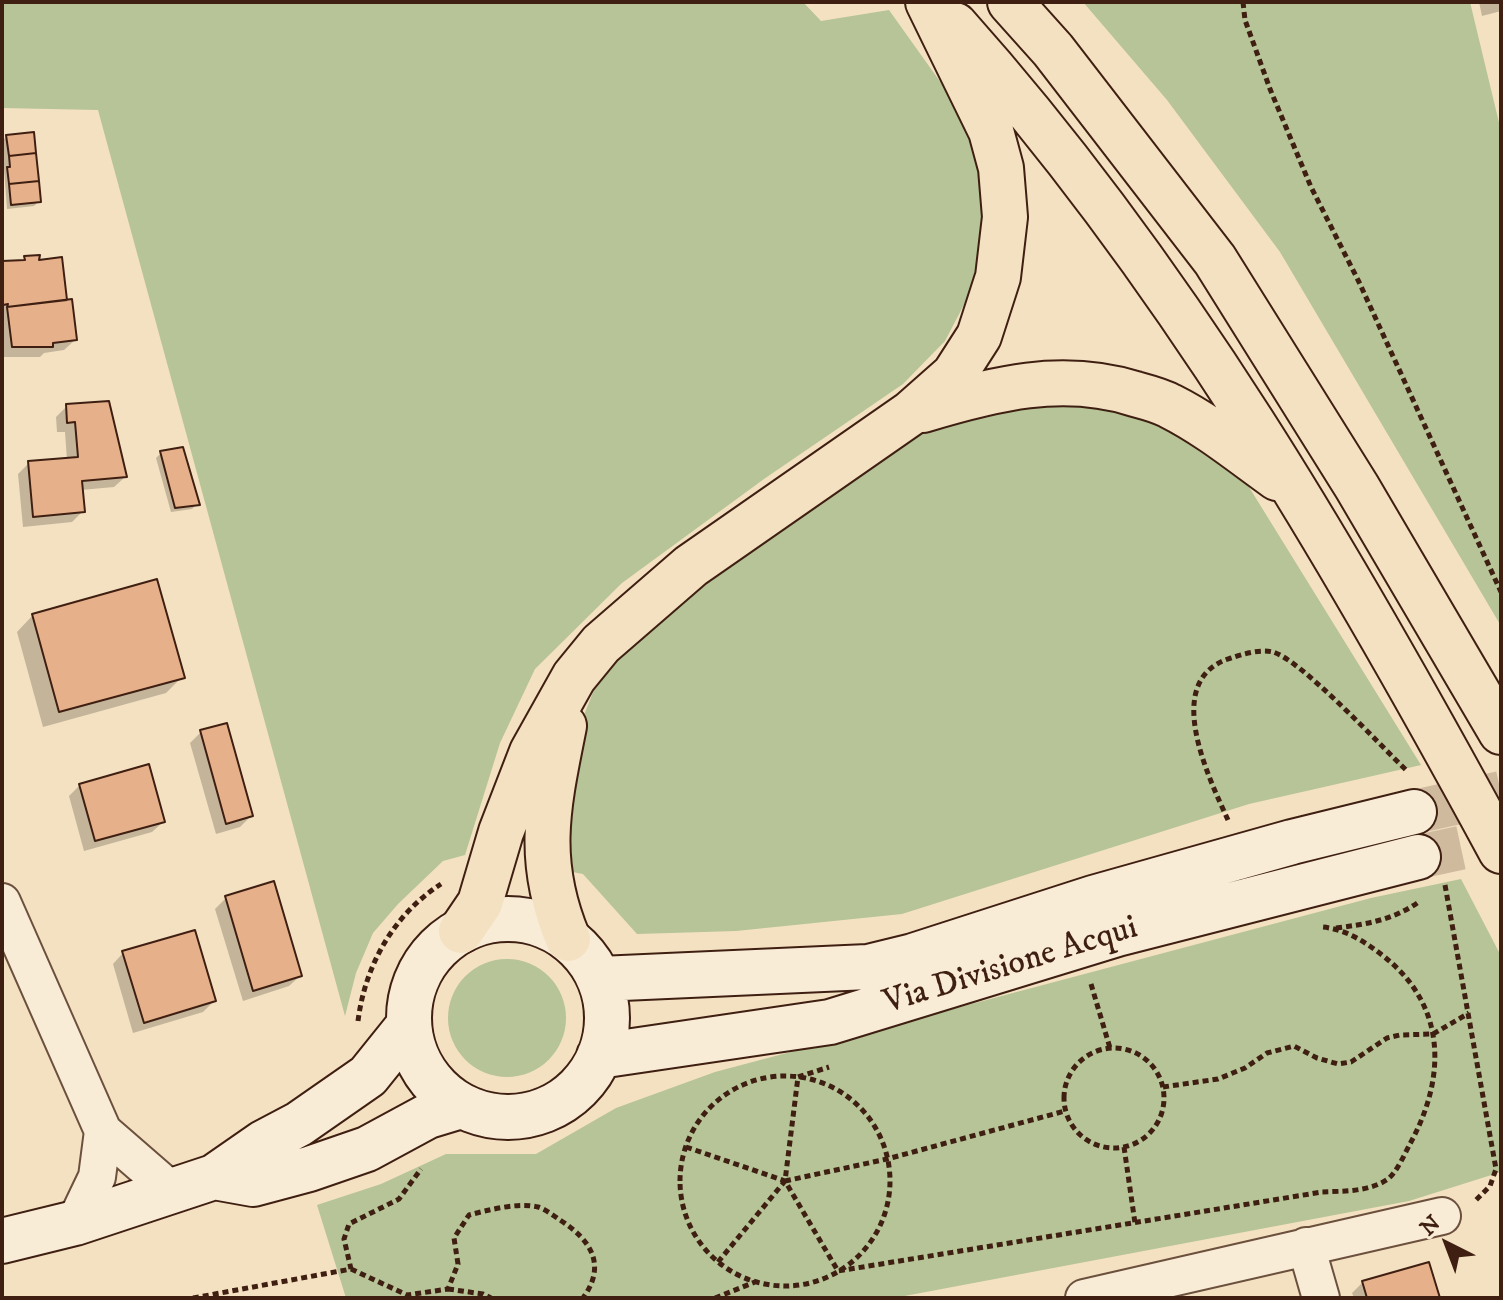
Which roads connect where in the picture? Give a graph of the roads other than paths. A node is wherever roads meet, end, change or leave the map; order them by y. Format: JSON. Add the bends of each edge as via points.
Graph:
{"nodes":[{"id":1,"x":928,"y":2,"type":"edge"},
{"id":2,"x":935,"y":2,"type":"edge"},
{"id":3,"x":1010,"y":2,"type":"edge"},
{"id":4,"x":911,"y":413,"type":"junction"},
{"id":5,"x":1299,"y":493,"type":"junction"},
{"id":6,"x":574,"y":677,"type":"junction"},
{"id":7,"x":1501,"y":732,"type":"edge"},
{"id":8,"x":1412,"y":792,"type":"tunnel mouth"},
{"id":9,"x":1501,"y":851,"type":"edge"},
{"id":10,"x":1431,"y":870,"type":"tunnel mouth"},
{"id":11,"x":2,"y":902,"type":"edge"},
{"id":12,"x":461,"y":931,"type":"junction"},
{"id":13,"x":568,"y":939,"type":"junction"},
{"id":14,"x":600,"y":979,"type":"junction"},
{"id":15,"x":409,"y":1025,"type":"junction"},
{"id":16,"x":599,"y":1056,"type":"junction"},
{"id":17,"x":461,"y":1106,"type":"junction"},
{"id":18,"x":103,"y":1131,"type":"junction"},
{"id":19,"x":195,"y":1182,"type":"junction"},
{"id":20,"x":1442,"y":1216,"type":"road end"},
{"id":21,"x":75,"y":1223,"type":"junction"},
{"id":22,"x":2,"y":1241,"type":"edge"},
{"id":23,"x":1306,"y":1246,"type":"junction"},
{"id":24,"x":1084,"y":1298,"type":"edge"},
{"id":25,"x":1321,"y":1298,"type":"edge"}],
"edges":[{"from":1,"to":4,"type":"highway","via":[[991,131],[1005,217],[998,277],[979,336],[954,375]]},
{"from":2,"to":5,"type":"highway","via":[[1019,96],[1087,185]]},
{"from":3,"to":7,"type":"highway","via":[[1215,260]]},
{"from":4,"to":5,"type":"highway","via":[[1019,386],[1086,383],[1124,390],[1201,423]]},
{"from":4,"to":6,"type":"highway","via":[[691,566],[601,644]]},
{"from":5,"to":9,"type":"highway"},
{"from":6,"to":12,"type":"highway","via":[[527,763],[480,903]]},
{"from":6,"to":13,"type":"highway","via":[[546,831],[551,887]]},
{"from":8,"to":14,"type":"main road","name":"Via Divisione Acqui","via":[[1276,846],[868,967]]},
{"from":10,"to":16,"type":"main road","name":"Via Divisione Acqui","via":[[1117,934],[830,1022]]},
{"from":11,"to":18,"type":"street"},
{"from":12,"to":13,"type":"main road","via":[[512,920],[547,927]]},
{"from":12,"to":15,"type":"main road","via":[[438,947],[422,969]]},
{"from":13,"to":14,"type":"main road"},
{"from":14,"to":16,"type":"main road","via":[[607,1025]]},
{"from":15,"to":17,"type":"main road","via":[[424,1071]]},
{"from":15,"to":19,"type":"main road","via":[[368,1076],[299,1124]]},
{"from":16,"to":17,"type":"main road","via":[[585,1082],[543,1111],[496,1117]]},
{"from":17,"to":19,"type":"main road","via":[[309,1169],[253,1184]]},
{"from":18,"to":19,"type":"street","via":[[164,1184]]},
{"from":18,"to":21,"type":"street","via":[[97,1177]]},
{"from":19,"to":21,"type":"main road"},
{"from":20,"to":23,"type":"street"},
{"from":21,"to":22,"type":"main road"},
{"from":23,"to":24,"type":"street"},
{"from":23,"to":25,"type":"street"}]}
